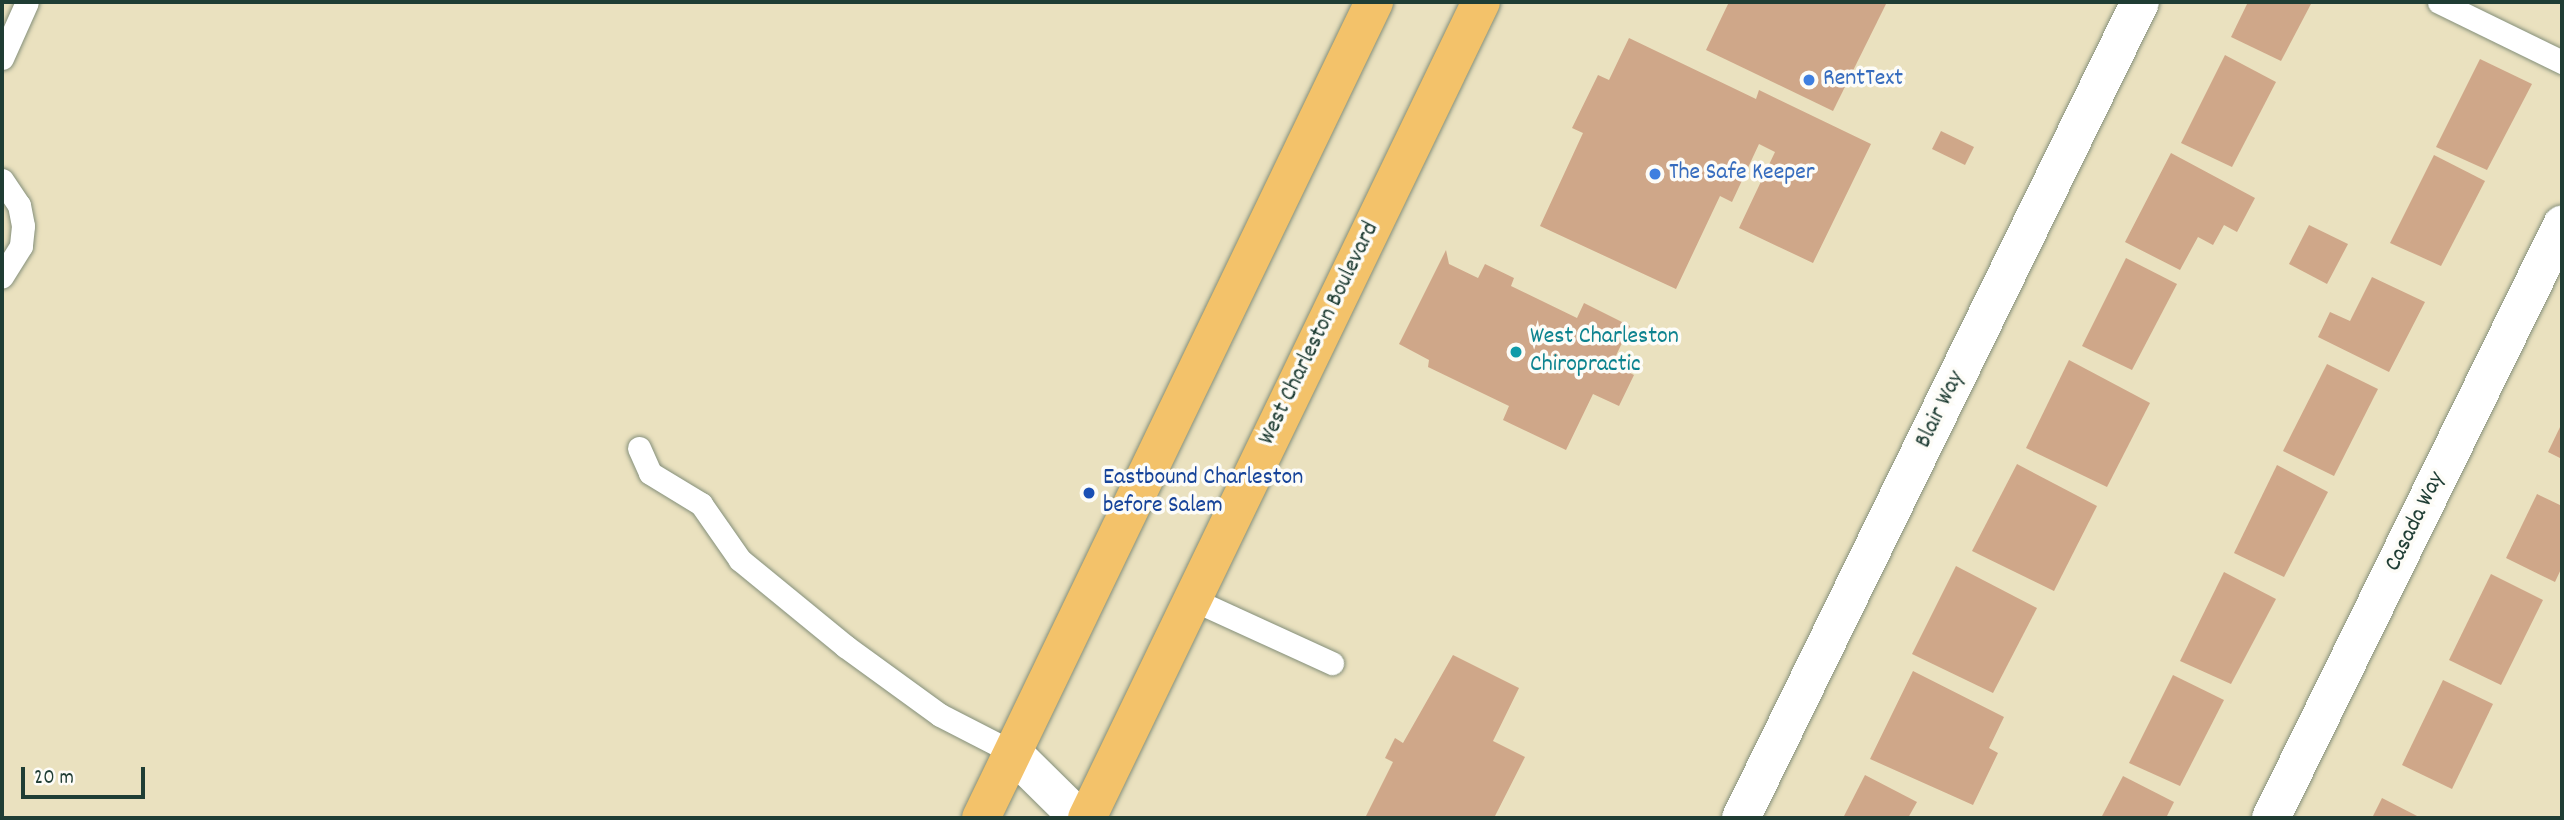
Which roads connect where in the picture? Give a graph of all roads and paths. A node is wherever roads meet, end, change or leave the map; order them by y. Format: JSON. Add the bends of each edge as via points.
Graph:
{"nodes":[{"id":1,"x":27,"y":2,"type":"edge"},
{"id":2,"x":1374,"y":2,"type":"edge"},
{"id":3,"x":1480,"y":2,"type":"edge"},
{"id":4,"x":2140,"y":2,"type":"edge"},
{"id":5,"x":2439,"y":2,"type":"edge"},
{"id":6,"x":2,"y":58,"type":"edge"},
{"id":7,"x":2562,"y":62,"type":"edge"},
{"id":8,"x":2,"y":180,"type":"edge"},
{"id":9,"x":2562,"y":225,"type":"edge"},
{"id":10,"x":2,"y":276,"type":"edge"},
{"id":11,"x":639,"y":447,"type":"dead end"},
{"id":12,"x":1192,"y":599,"type":"junction"},
{"id":13,"x":1332,"y":663,"type":"dead end"},
{"id":14,"x":1013,"y":752,"type":"junction"},
{"id":15,"x":981,"y":818,"type":"edge"},
{"id":16,"x":1079,"y":818,"type":"edge"},
{"id":17,"x":1087,"y":818,"type":"edge"},
{"id":18,"x":1741,"y":818,"type":"edge"},
{"id":19,"x":2271,"y":818,"type":"edge"}],
"edges":[{"from":1,"to":6,"type":"lane"},
{"from":2,"to":14,"type":"main road"},
{"from":3,"to":12,"type":"main road","name":"West Charleston Boulevard"},
{"from":4,"to":18,"type":"street","name":"Blair Way"},
{"from":5,"to":7,"type":"lane"},
{"from":8,"to":10,"type":"lane","via":[[19,205],[23,226],[21,246]]},
{"from":9,"to":19,"type":"street","name":"Casada Way"},
{"from":11,"to":14,"type":"lane","via":[[650,473],[701,504],[740,560],[845,646],[940,715]]},
{"from":12,"to":13,"type":"lane"},
{"from":12,"to":17,"type":"main road","name":"West Charleston Boulevard"},
{"from":14,"to":15,"type":"main road"},
{"from":14,"to":16,"type":"street"}]}
